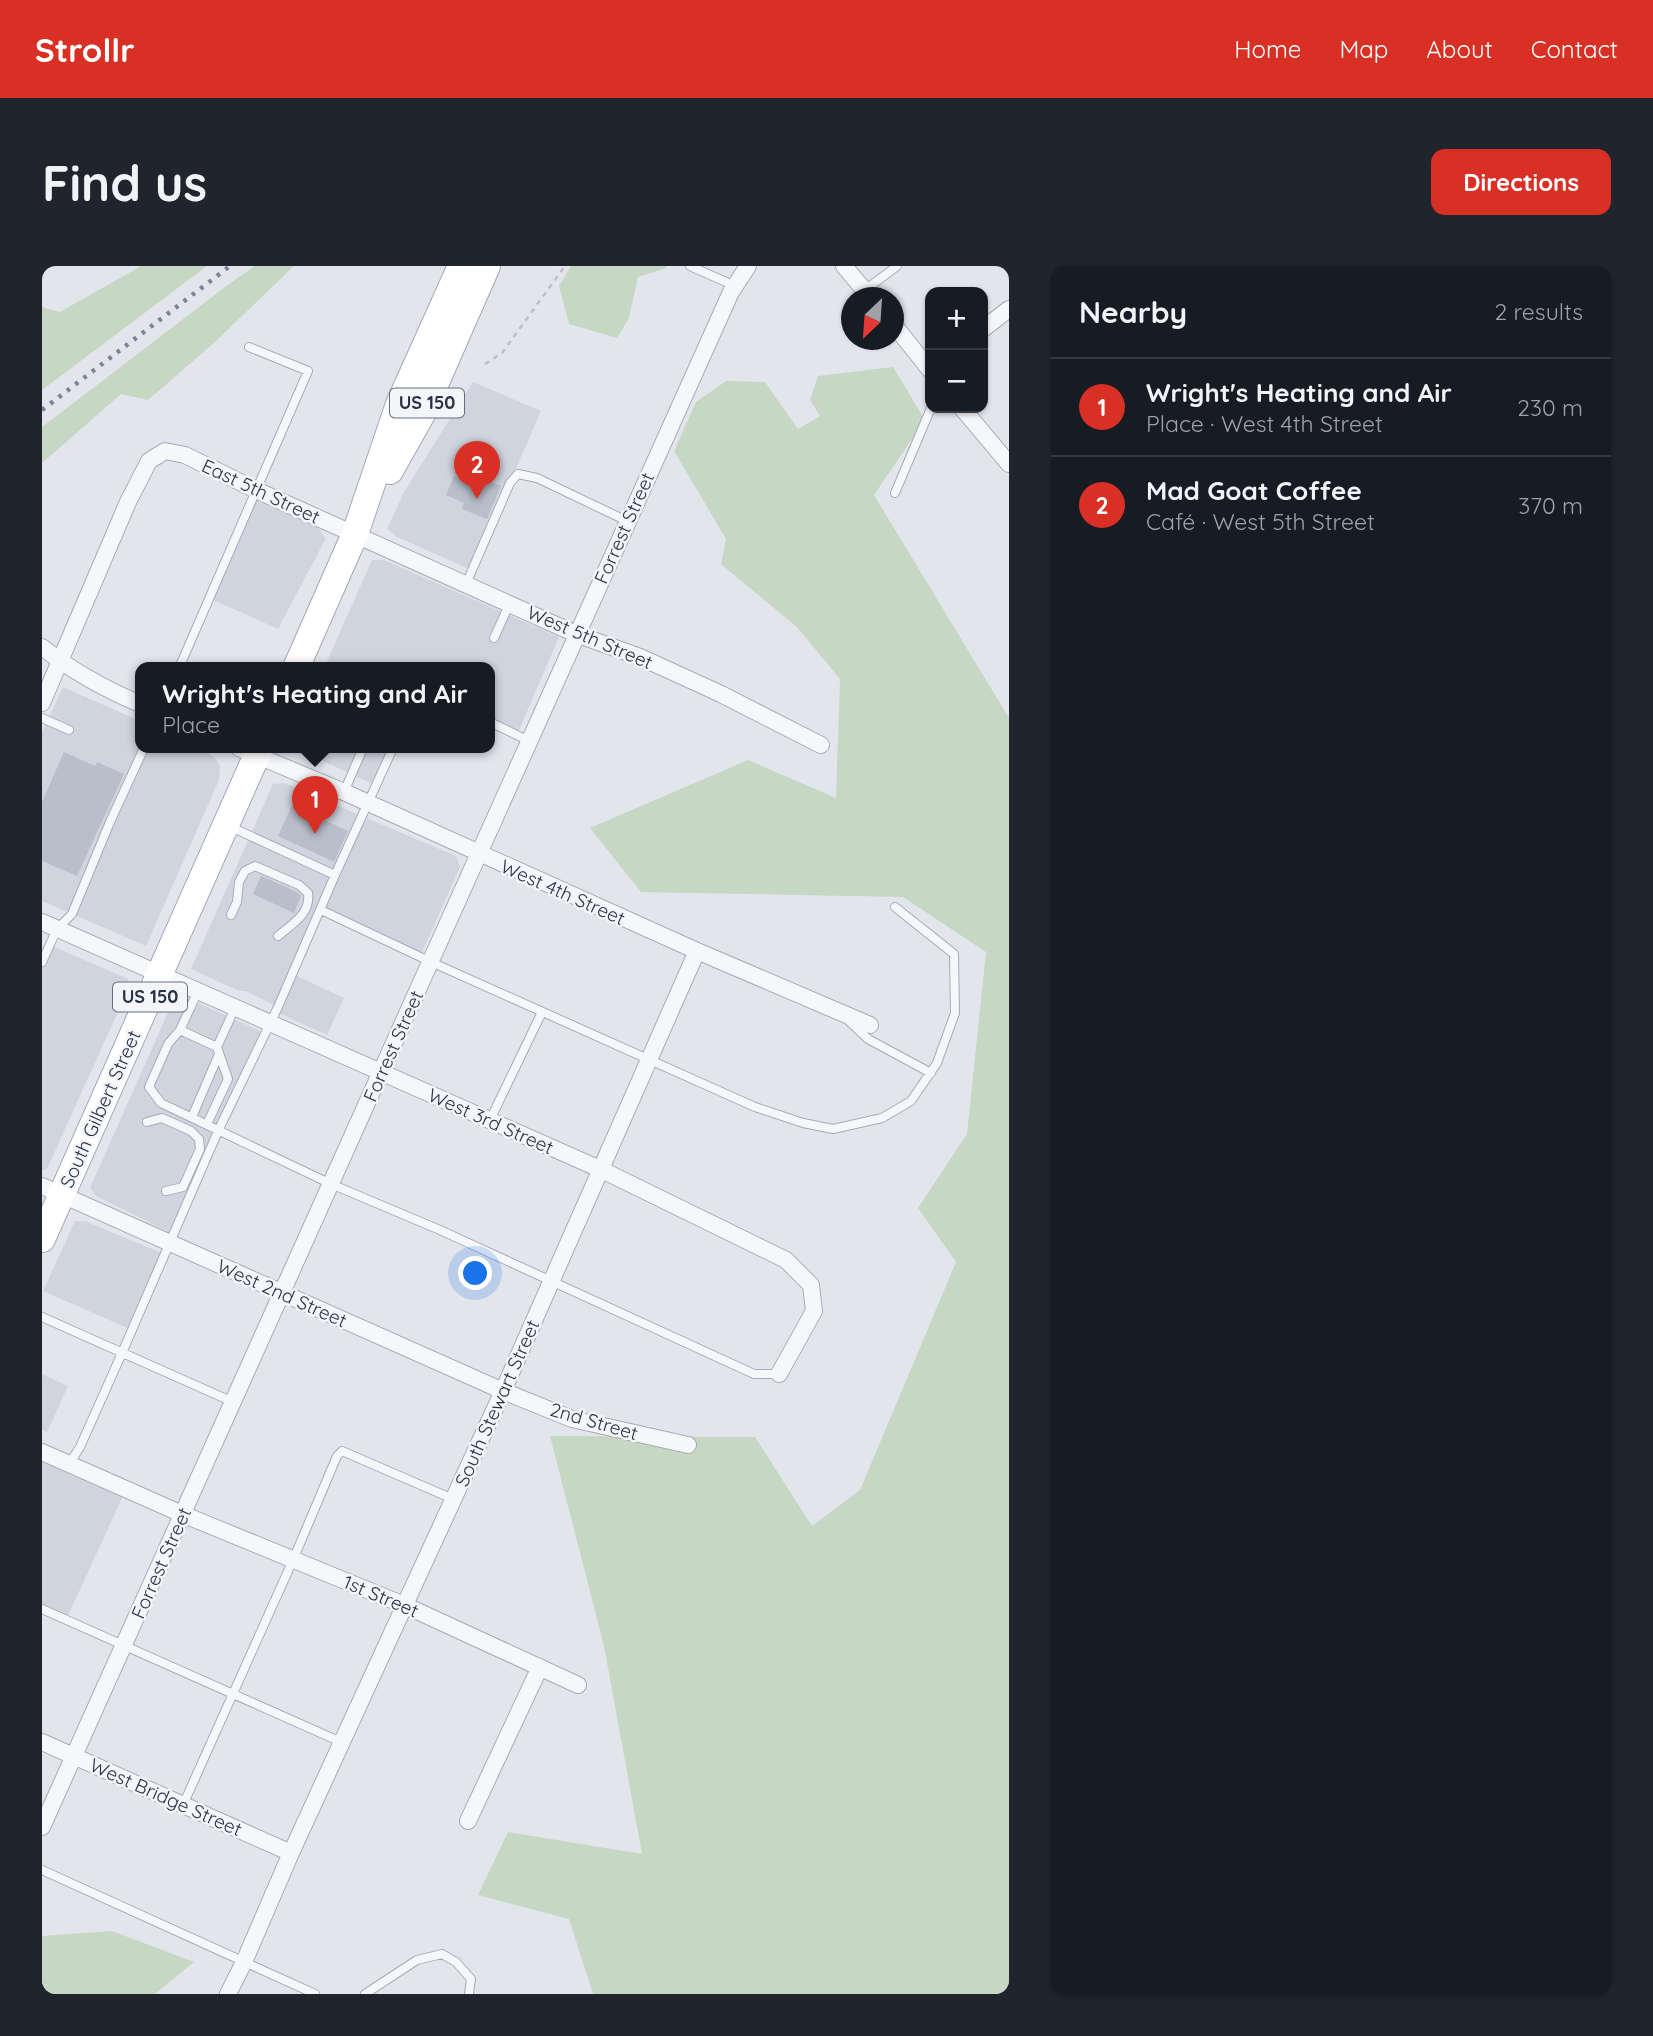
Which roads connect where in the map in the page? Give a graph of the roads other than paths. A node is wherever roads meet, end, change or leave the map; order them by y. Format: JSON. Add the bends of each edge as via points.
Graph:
{"nodes":[{"id":1,"x":461,"y":266,"type":"edge"},
{"id":2,"x":488,"y":266,"type":"edge"},
{"id":3,"x":690,"y":266,"type":"edge"},
{"id":4,"x":748,"y":266,"type":"edge"},
{"id":5,"x":844,"y":266,"type":"edge"},
{"id":6,"x":897,"y":266,"type":"edge"},
{"id":7,"x":735,"y":286,"type":"junction"},
{"id":8,"x":862,"y":287,"type":"edge"},
{"id":9,"x":875,"y":287,"type":"edge"},
{"id":10,"x":1009,"y":309,"type":"edge"},
{"id":11,"x":988,"y":325,"type":"edge"},
{"id":12,"x":904,"y":338,"type":"edge"},
{"id":13,"x":249,"y":347,"type":"dead end"},
{"id":14,"x":925,"y":364,"type":"edge"},
{"id":15,"x":929,"y":413,"type":"edge"},
{"id":16,"x":966,"y":413,"type":"edge"},
{"id":17,"x":1009,"y":464,"type":"edge"},
{"id":18,"x":256,"y":491,"type":"junction"},
{"id":19,"x":895,"y":493,"type":"dead end"},
{"id":20,"x":627,"y":521,"type":"junction"},
{"id":21,"x":355,"y":534,"type":"junction"},
{"id":22,"x":466,"y":584,"type":"junction"},
{"id":23,"x":510,"y":603,"type":"junction"},
{"id":24,"x":576,"y":634,"type":"junction"},
{"id":25,"x":494,"y":638,"type":"dead end"},
{"id":26,"x":42,"y":647,"type":"edge"},
{"id":27,"x":61,"y":662,"type":"junction"},
{"id":28,"x":182,"y":662,"type":"edge"},
{"id":29,"x":299,"y":662,"type":"edge"},
{"id":30,"x":135,"y":702,"type":"edge"},
{"id":31,"x":42,"y":704,"type":"edge"},
{"id":32,"x":42,"y":718,"type":"edge"},
{"id":33,"x":495,"y":724,"type":"edge"},
{"id":34,"x":69,"y":730,"type":"dead end"},
{"id":35,"x":529,"y":741,"type":"junction"},
{"id":36,"x":821,"y":745,"type":"dead end"},
{"id":37,"x":142,"y":753,"type":"edge"},
{"id":38,"x":251,"y":753,"type":"edge"},
{"id":39,"x":256,"y":753,"type":"edge"},
{"id":40,"x":361,"y":753,"type":"edge"},
{"id":41,"x":391,"y":753,"type":"edge"},
{"id":42,"x":344,"y":792,"type":"junction"},
{"id":43,"x":368,"y":803,"type":"junction"},
{"id":44,"x":226,"y":825,"type":"junction"},
{"id":45,"x":479,"y":854,"type":"junction"},
{"id":46,"x":335,"y":874,"type":"junction"},
{"id":47,"x":895,"y":907,"type":"dead end"},
{"id":48,"x":321,"y":910,"type":"junction"},
{"id":49,"x":231,"y":915,"type":"dead end"},
{"id":50,"x":50,"y":926,"type":"edge"},
{"id":51,"x":278,"y":936,"type":"dead end"},
{"id":52,"x":697,"y":951,"type":"junction"},
{"id":53,"x":42,"y":962,"type":"edge"},
{"id":54,"x":431,"y":962,"type":"junction"},
{"id":55,"x":160,"y":974,"type":"junction"},
{"id":56,"x":198,"y":991,"type":"junction"},
{"id":57,"x":235,"y":1007,"type":"junction"},
{"id":58,"x":542,"y":1012,"type":"junction"},
{"id":59,"x":840,"y":1013,"type":"junction"},
{"id":60,"x":270,"y":1023,"type":"junction"},
{"id":61,"x":870,"y":1025,"type":"dead end"},
{"id":62,"x":180,"y":1030,"type":"junction"},
{"id":63,"x":218,"y":1050,"type":"junction"},
{"id":64,"x":649,"y":1061,"type":"junction"},
{"id":65,"x":380,"y":1073,"type":"junction"},
{"id":66,"x":931,"y":1073,"type":"junction"},
{"id":67,"x":192,"y":1117,"type":"junction"},
{"id":68,"x":489,"y":1120,"type":"junction"},
{"id":69,"x":147,"y":1122,"type":"dead end"},
{"id":70,"x":207,"y":1124,"type":"junction"},
{"id":71,"x":219,"y":1129,"type":"junction"},
{"id":72,"x":602,"y":1170,"type":"junction"},
{"id":73,"x":331,"y":1184,"type":"junction"},
{"id":74,"x":52,"y":1190,"type":"edge"},
{"id":75,"x":166,"y":1191,"type":"dead end"},
{"id":76,"x":42,"y":1239,"type":"edge"},
{"id":77,"x":169,"y":1242,"type":"junction"},
{"id":78,"x":552,"y":1281,"type":"junction"},
{"id":79,"x":282,"y":1293,"type":"junction"},
{"id":80,"x":42,"y":1317,"type":"edge"},
{"id":81,"x":122,"y":1353,"type":"junction"},
{"id":82,"x":779,"y":1374,"type":"joint"},
{"id":83,"x":503,"y":1391,"type":"junction"},
{"id":84,"x":233,"y":1402,"type":"junction"},
{"id":85,"x":688,"y":1445,"type":"dead end"},
{"id":86,"x":42,"y":1452,"type":"edge"},
{"id":87,"x":69,"y":1464,"type":"junction"},
{"id":88,"x":453,"y":1499,"type":"junction"},
{"id":89,"x":182,"y":1514,"type":"junction"},
{"id":90,"x":293,"y":1560,"type":"junction"},
{"id":91,"x":404,"y":1605,"type":"junction"},
{"id":92,"x":42,"y":1609,"type":"edge"},
{"id":93,"x":123,"y":1645,"type":"junction"},
{"id":94,"x":540,"y":1667,"type":"junction"},
{"id":95,"x":578,"y":1685,"type":"dead end"},
{"id":96,"x":234,"y":1692,"type":"junction"},
{"id":97,"x":42,"y":1742,"type":"edge"},
{"id":98,"x":341,"y":1742,"type":"junction"},
{"id":99,"x":74,"y":1756,"type":"junction"},
{"id":100,"x":183,"y":1805,"type":"junction"},
{"id":101,"x":467,"y":1821,"type":"dead end"},
{"id":102,"x":42,"y":1827,"type":"edge"},
{"id":103,"x":290,"y":1853,"type":"junction"},
{"id":104,"x":42,"y":1871,"type":"edge"},
{"id":105,"x":244,"y":1962,"type":"junction"},
{"id":106,"x":228,"y":1994,"type":"edge"},
{"id":107,"x":314,"y":1994,"type":"edge"},
{"id":108,"x":365,"y":1994,"type":"edge"},
{"id":109,"x":469,"y":1994,"type":"edge"}],
"edges":[{"from":1,"to":21,"type":"main road","number":"US 150","via":[[400,404]]},
{"from":2,"to":21,"type":"main road","number":"US 150","via":[[422,414]]},
{"from":3,"to":7,"type":"lane"},
{"from":4,"to":7,"type":"street","name":"Forrest Street"},
{"from":5,"to":8,"type":"street"},
{"from":6,"to":9,"type":"lane"},
{"from":7,"to":20,"type":"street","name":"Forrest Street"},
{"from":10,"to":11,"type":"street"},
{"from":12,"to":14,"type":"street"},
{"from":13,"to":18,"type":"lane","via":[[308,371]]},
{"from":15,"to":19,"type":"lane"},
{"from":16,"to":17,"type":"street"},
{"from":18,"to":21,"type":"street","name":"East 5th Street"},
{"from":18,"to":27,"type":"street","name":"East 5th Street","via":[[185,455],[165,451],[149,461]]},
{"from":18,"to":28,"type":"lane"},
{"from":20,"to":22,"type":"lane","via":[[537,478],[518,474]]},
{"from":20,"to":24,"type":"street","name":"Forrest Street"},
{"from":21,"to":22,"type":"street","name":"West 5th Street"},
{"from":21,"to":29,"type":"main road","number":"US 150"},
{"from":22,"to":23,"type":"street","name":"West 5th Street"},
{"from":23,"to":24,"type":"street","name":"West 5th Street"},
{"from":23,"to":25,"type":"lane"},
{"from":24,"to":35,"type":"street","name":"Forrest Street"},
{"from":24,"to":36,"type":"street","name":"West 5th Street","via":[[640,657]]},
{"from":26,"to":27,"type":"street"},
{"from":27,"to":30,"type":"street"},
{"from":27,"to":31,"type":"street"},
{"from":32,"to":34,"type":"lane"},
{"from":33,"to":35,"type":"lane"},
{"from":35,"to":45,"type":"street","name":"Forrest Street"},
{"from":37,"to":50,"type":"lane","via":[[72,914]]},
{"from":38,"to":44,"type":"main road","name":"South Gilbert Street","number":"US 150"},
{"from":39,"to":42,"type":"street","name":"West 4th Street"},
{"from":40,"to":42,"type":"lane"},
{"from":41,"to":43,"type":"lane"},
{"from":42,"to":43,"type":"street","name":"West 4th Street"},
{"from":43,"to":45,"type":"street","name":"West 4th Street"},
{"from":43,"to":46,"type":"lane"},
{"from":44,"to":46,"type":"lane"},
{"from":44,"to":55,"type":"main road","name":"South Gilbert Street","number":"US 150"},
{"from":45,"to":52,"type":"street","name":"West 4th Street"},
{"from":45,"to":54,"type":"street","name":"Forrest Street"},
{"from":46,"to":48,"type":"lane"},
{"from":47,"to":66,"type":"lane","via":[[954,954],[955,1013]]},
{"from":48,"to":54,"type":"lane"},
{"from":48,"to":60,"type":"lane"},
{"from":49,"to":51,"type":"lane","via":[[239,882],[245,871],[255,866],[299,885],[308,893],[306,911]]},
{"from":50,"to":53,"type":"lane"},
{"from":50,"to":55,"type":"street","name":"West 3rd Street"},
{"from":52,"to":59,"type":"street","name":"West 4th Street"},
{"from":52,"to":64,"type":"street","name":"South Stewart Street"},
{"from":54,"to":58,"type":"lane"},
{"from":54,"to":65,"type":"street","name":"Forrest Street"},
{"from":55,"to":56,"type":"street","name":"West 3rd Street"},
{"from":55,"to":74,"type":"main road","name":"South Gilbert Street","number":"US 150"},
{"from":56,"to":57,"type":"street","name":"West 3rd Street"},
{"from":56,"to":62,"type":"lane"},
{"from":57,"to":60,"type":"street","name":"West 3rd Street"},
{"from":57,"to":63,"type":"lane"},
{"from":58,"to":64,"type":"lane"},
{"from":58,"to":68,"type":"lane"},
{"from":59,"to":61,"type":"street","name":"West 4th Street"},
{"from":59,"to":66,"type":"lane","via":[[868,1039]]},
{"from":60,"to":65,"type":"street","name":"West 3rd Street"},
{"from":60,"to":71,"type":"lane"},
{"from":62,"to":63,"type":"lane"},
{"from":62,"to":67,"type":"lane","via":[[168,1044],[149,1087],[162,1103]]},
{"from":63,"to":67,"type":"lane"},
{"from":63,"to":70,"type":"lane","via":[[228,1079]]},
{"from":64,"to":66,"type":"lane","via":[[766,1112],[832,1129],[882,1118],[911,1101]]},
{"from":64,"to":72,"type":"street","name":"South Stewart Street"},
{"from":65,"to":68,"type":"street","name":"West 3rd Street"},
{"from":65,"to":73,"type":"street","name":"Forrest Street"},
{"from":67,"to":70,"type":"lane"},
{"from":68,"to":72,"type":"street","name":"West 3rd Street"},
{"from":69,"to":75,"type":"lane","via":[[162,1118],[199,1139],[200,1149],[183,1187]]},
{"from":70,"to":71,"type":"lane"},
{"from":71,"to":73,"type":"lane"},
{"from":71,"to":77,"type":"lane"},
{"from":72,"to":78,"type":"street","name":"South Stewart Street"},
{"from":72,"to":82,"type":"street","name":"West 3rd Street","via":[[786,1260],[811,1285],[814,1311]]},
{"from":73,"to":78,"type":"lane"},
{"from":73,"to":79,"type":"street","name":"Forrest Street"},
{"from":74,"to":76,"type":"main road","name":"South Gilbert Street","number":"US 150"},
{"from":74,"to":77,"type":"street","name":"West 2nd Street"},
{"from":77,"to":79,"type":"street","name":"West 2nd Street"},
{"from":77,"to":81,"type":"lane"},
{"from":78,"to":82,"type":"lane","via":[[754,1374]]},
{"from":78,"to":83,"type":"street","name":"South Stewart Street"},
{"from":79,"to":83,"type":"street","name":"West 2nd Street"},
{"from":79,"to":84,"type":"street","name":"Forrest Street"},
{"from":80,"to":81,"type":"lane"},
{"from":81,"to":84,"type":"lane"},
{"from":81,"to":87,"type":"lane"},
{"from":83,"to":85,"type":"street","name":"2nd Street","via":[[572,1419]]},
{"from":83,"to":88,"type":"street","name":"South Stewart Street"},
{"from":84,"to":89,"type":"street","name":"Forrest Street"},
{"from":86,"to":87,"type":"street","name":"1st Street"},
{"from":87,"to":89,"type":"street","name":"1st Street"},
{"from":88,"to":90,"type":"lane","via":[[342,1451]]},
{"from":88,"to":91,"type":"street","name":"South Stewart Street"},
{"from":89,"to":90,"type":"street","name":"1st Street"},
{"from":89,"to":93,"type":"street","name":"Forrest Street"},
{"from":90,"to":91,"type":"street","name":"1st Street"},
{"from":90,"to":96,"type":"lane"},
{"from":91,"to":94,"type":"street","name":"1st Street"},
{"from":91,"to":98,"type":"street","name":"South Stewart Street"},
{"from":92,"to":93,"type":"lane"},
{"from":93,"to":96,"type":"lane"},
{"from":93,"to":99,"type":"street","name":"Forrest Street"},
{"from":94,"to":95,"type":"street","name":"1st Street"},
{"from":94,"to":101,"type":"street"},
{"from":96,"to":98,"type":"lane"},
{"from":96,"to":100,"type":"lane"},
{"from":97,"to":99,"type":"street","name":"West Bridge Street"},
{"from":98,"to":103,"type":"street","name":"South Stewart Street"},
{"from":99,"to":100,"type":"street","name":"West Bridge Street"},
{"from":99,"to":102,"type":"street","name":"Forrest Street"},
{"from":100,"to":103,"type":"street","name":"West Bridge Street"},
{"from":103,"to":105,"type":"street","name":"South Stewart Street"},
{"from":104,"to":105,"type":"lane"},
{"from":105,"to":106,"type":"street","name":"South Stewart Street"},
{"from":105,"to":107,"type":"lane"},
{"from":108,"to":109,"type":"lane","via":[[417,1960],[442,1954],[471,1979]]}]}
